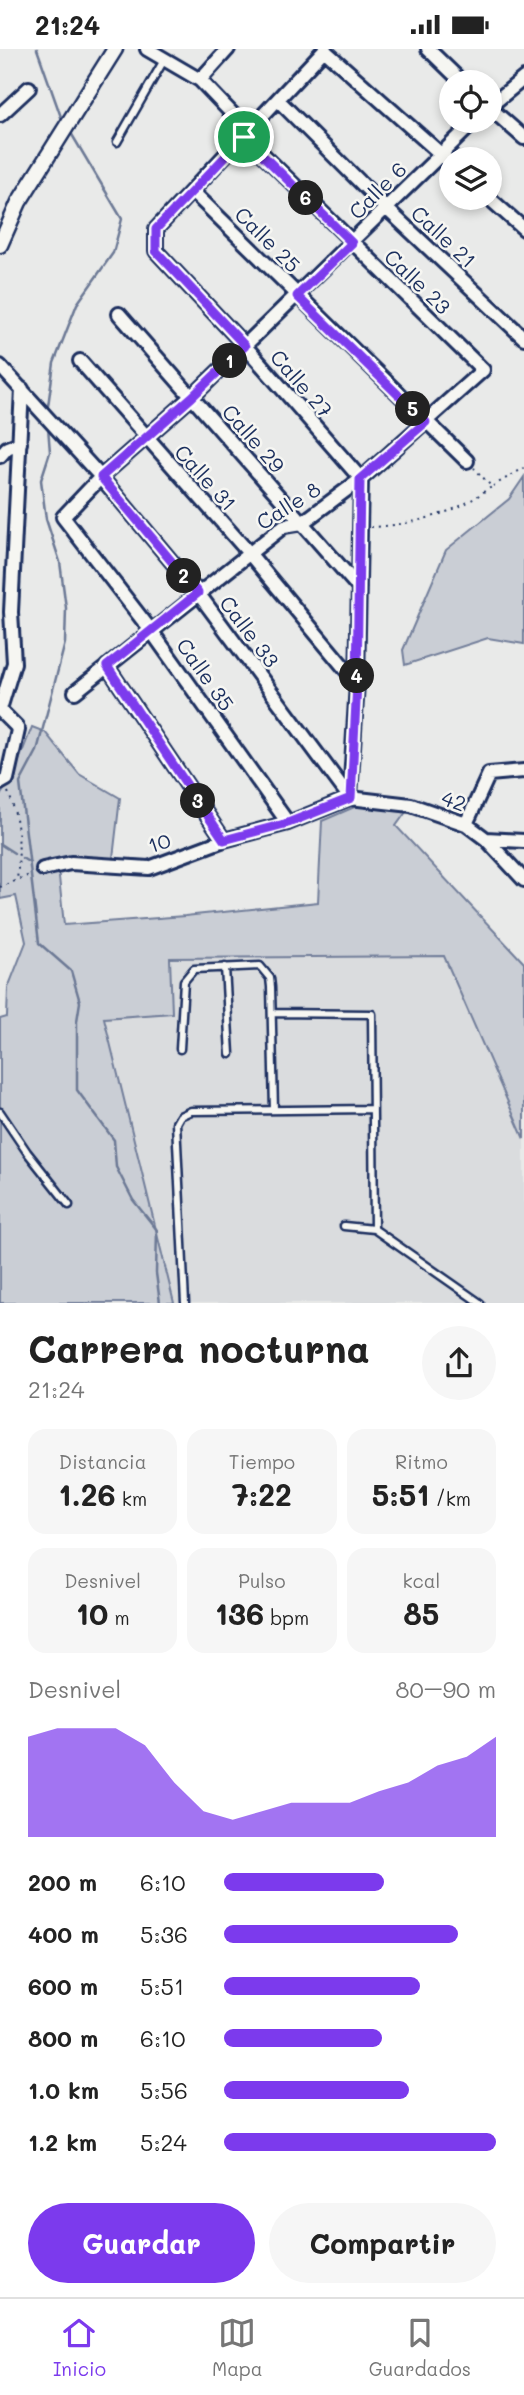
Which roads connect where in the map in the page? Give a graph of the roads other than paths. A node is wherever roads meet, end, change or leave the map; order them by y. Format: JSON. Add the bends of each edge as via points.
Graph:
{"nodes":[{"id":1,"x":115,"y":49,"type":"edge"},
{"id":2,"x":147,"y":49,"type":"edge"},
{"id":3,"x":228,"y":49,"type":"edge"},
{"id":4,"x":428,"y":49,"type":"edge"},
{"id":5,"x":325,"y":50,"type":"edge"},
{"id":6,"x":165,"y":58,"type":"junction"},
{"id":7,"x":450,"y":70,"type":"edge"},
{"id":8,"x":524,"y":78,"type":"edge"},
{"id":9,"x":201,"y":80,"type":"junction"},
{"id":10,"x":29,"y":88,"type":"dead end"},
{"id":11,"x":502,"y":97,"type":"edge"},
{"id":12,"x":279,"y":101,"type":"junction"},
{"id":13,"x":0,"y":115,"type":"edge"},
{"id":14,"x":502,"y":118,"type":"edge"},
{"id":15,"x":463,"y":133,"type":"edge"},
{"id":16,"x":244,"y":137,"type":"junction"},
{"id":17,"x":524,"y":138,"type":"edge"},
{"id":18,"x":117,"y":142,"type":"dead end"},
{"id":19,"x":448,"y":147,"type":"edge"},
{"id":20,"x":439,"y":152,"type":"edge"},
{"id":21,"x":439,"y":156,"type":"edge"},
{"id":22,"x":193,"y":192,"type":"junction"},
{"id":23,"x":386,"y":208,"type":"junction"},
{"id":24,"x":502,"y":210,"type":"edge"},
{"id":25,"x":5,"y":215,"type":"edge"},
{"id":26,"x":524,"y":229,"type":"edge"},
{"id":27,"x":352,"y":243,"type":"junction"},
{"id":28,"x":0,"y":245,"type":"edge"},
{"id":29,"x":297,"y":296,"type":"junction"},
{"id":30,"x":119,"y":314,"type":"dead end"},
{"id":31,"x":524,"y":338,"type":"edge"},
{"id":32,"x":245,"y":346,"type":"junction"},
{"id":33,"x":80,"y":361,"type":"dead end"},
{"id":34,"x":0,"y":366,"type":"edge"},
{"id":35,"x":483,"y":370,"type":"joint"},
{"id":36,"x":22,"y":389,"type":"junction"},
{"id":37,"x":192,"y":397,"type":"junction"},
{"id":38,"x":426,"y":422,"type":"junction"},
{"id":39,"x":146,"y":439,"type":"junction"},
{"id":40,"x":20,"y":443,"type":"junction"},
{"id":41,"x":0,"y":456,"type":"edge"},
{"id":42,"x":467,"y":461,"type":"road end"},
{"id":43,"x":101,"y":477,"type":"junction"},
{"id":44,"x":360,"y":479,"type":"junction"},
{"id":45,"x":63,"y":517,"type":"joint"},
{"id":46,"x":302,"y":523,"type":"junction"},
{"id":47,"x":249,"y":553,"type":"junction"},
{"id":48,"x":359,"y":588,"type":"junction"},
{"id":49,"x":198,"y":593,"type":"junction"},
{"id":50,"x":152,"y":632,"type":"junction"},
{"id":51,"x":107,"y":666,"type":"junction"},
{"id":52,"x":357,"y":683,"type":"junction"},
{"id":53,"x":75,"y":692,"type":"dead end"},
{"id":54,"x":0,"y":710,"type":"edge"},
{"id":55,"x":524,"y":771,"type":"edge"},
{"id":56,"x":1,"y":783,"type":"edge"},
{"id":57,"x":351,"y":798,"type":"junction"},
{"id":58,"x":288,"y":823,"type":"junction"},
{"id":59,"x":466,"y":824,"type":"junction"},
{"id":60,"x":486,"y":839,"type":"junction"},
{"id":61,"x":224,"y":840,"type":"junction"},
{"id":62,"x":524,"y":841,"type":"edge"},
{"id":63,"x":43,"y":869,"type":"road end"},
{"id":64,"x":524,"y":880,"type":"edge"},
{"id":65,"x":225,"y":967,"type":"junction"},
{"id":66,"x":272,"y":1013,"type":"junction"},
{"id":67,"x":180,"y":1049,"type":"dead end"},
{"id":68,"x":230,"y":1054,"type":"dead end"},
{"id":69,"x":373,"y":1109,"type":"junction"},
{"id":70,"x":274,"y":1110,"type":"junction"},
{"id":71,"x":0,"y":1112,"type":"edge"},
{"id":72,"x":69,"y":1205,"type":"dead end"},
{"id":73,"x":344,"y":1226,"type":"dead end"},
{"id":74,"x":374,"y":1229,"type":"junction"},
{"id":75,"x":185,"y":1303,"type":"edge"},
{"id":76,"x":480,"y":1303,"type":"edge"}],
"edges":[{"from":1,"to":25,"type":"street","via":[[19,202]]},
{"from":2,"to":6,"type":"street","name":"Calle 23"},
{"from":3,"to":9,"type":"street"},
{"from":4,"to":7,"type":"street"},
{"from":5,"to":12,"type":"street"},
{"from":5,"to":20,"type":"street"},
{"from":6,"to":9,"type":"street","name":"Calle 23"},
{"from":6,"to":18,"type":"lane"},
{"from":8,"to":11,"type":"street"},
{"from":9,"to":16,"type":"street","name":"Calle 23","via":[[243,125]]},
{"from":10,"to":13,"type":"street"},
{"from":12,"to":16,"type":"street"},
{"from":12,"to":23,"type":"street","name":"Calle 21"},
{"from":14,"to":17,"type":"street"},
{"from":15,"to":19,"type":"street","name":"Calle 6"},
{"from":16,"to":22,"type":"street"},
{"from":16,"to":27,"type":"street","name":"Calle 23"},
{"from":21,"to":23,"type":"street","name":"Calle 6"},
{"from":22,"to":29,"type":"street","name":"Calle 25"},
{"from":22,"to":32,"type":"street","name":"Calle 27","via":[[156,229],[156,251]]},
{"from":23,"to":27,"type":"street","name":"Calle 6"},
{"from":23,"to":31,"type":"street","name":"Calle 21"},
{"from":24,"to":26,"type":"street"},
{"from":25,"to":28,"type":"street"},
{"from":27,"to":29,"type":"street","name":"Calle 6"},
{"from":27,"to":35,"type":"street","name":"Calle 23"},
{"from":29,"to":32,"type":"street","name":"Calle 6"},
{"from":29,"to":38,"type":"street","name":"Calle 25"},
{"from":30,"to":37,"type":"street","name":"Calle 29"},
{"from":32,"to":37,"type":"street","name":"Calle 6"},
{"from":32,"to":44,"type":"street","name":"Calle 27"},
{"from":33,"to":39,"type":"street","name":"Calle 31"},
{"from":34,"to":36,"type":"street","name":"Calle 33"},
{"from":35,"to":38,"type":"street","name":"Calle 8"},
{"from":36,"to":40,"type":"street"},
{"from":36,"to":43,"type":"street","name":"Calle 33"},
{"from":37,"to":39,"type":"street","name":"Calle 6"},
{"from":37,"to":46,"type":"street","name":"Calle 29"},
{"from":38,"to":42,"type":"street","name":"Calle 25"},
{"from":38,"to":44,"type":"street","name":"Calle 8"},
{"from":39,"to":43,"type":"street","name":"Calle 6"},
{"from":39,"to":47,"type":"street","name":"Calle 31"},
{"from":40,"to":41,"type":"street"},
{"from":40,"to":54,"type":"street","via":[[11,612],[14,663]]},
{"from":43,"to":45,"type":"street","name":"Calle 6"},
{"from":43,"to":49,"type":"street","name":"Calle 33"},
{"from":44,"to":46,"type":"street","name":"Calle 8"},
{"from":44,"to":48,"type":"street"},
{"from":45,"to":50,"type":"street","name":"Calle 35"},
{"from":46,"to":47,"type":"street","name":"Calle 8","via":[[284,526]]},
{"from":46,"to":48,"type":"street","name":"Calle 29"},
{"from":47,"to":49,"type":"street","name":"Calle 8"},
{"from":47,"to":52,"type":"street","name":"Calle 31"},
{"from":48,"to":52,"type":"street"},
{"from":49,"to":50,"type":"street","name":"Calle 8"},
{"from":49,"to":57,"type":"street","name":"Calle 33"},
{"from":50,"to":51,"type":"street","name":"Calle 8"},
{"from":50,"to":58,"type":"street","name":"Calle 35"},
{"from":51,"to":53,"type":"street","name":"Calle 8"},
{"from":51,"to":61,"type":"street"},
{"from":52,"to":57,"type":"street"},
{"from":54,"to":56,"type":"street","via":[[18,730],[7,779]]},
{"from":55,"to":59,"type":"street","via":[[489,774]]},
{"from":57,"to":58,"type":"street","name":"10"},
{"from":57,"to":59,"type":"street","name":"42","via":[[411,805]]},
{"from":58,"to":61,"type":"street","name":"10"},
{"from":59,"to":60,"type":"street","name":"42"},
{"from":60,"to":62,"type":"street"},
{"from":60,"to":64,"type":"street","name":"42"},
{"from":61,"to":63,"type":"street","name":"10","via":[[149,868],[71,863]]},
{"from":65,"to":66,"type":"lane","via":[[260,966],[270,978]]},
{"from":65,"to":67,"type":"lane","via":[[194,969],[184,981]]},
{"from":65,"to":68,"type":"lane"},
{"from":66,"to":69,"type":"lane","via":[[372,1014]]},
{"from":66,"to":70,"type":"lane"},
{"from":69,"to":70,"type":"lane"},
{"from":69,"to":74,"type":"lane"},
{"from":70,"to":75,"type":"lane","via":[[191,1111],[176,1123]]},
{"from":71,"to":72,"type":"lane"},
{"from":73,"to":74,"type":"lane"},
{"from":74,"to":76,"type":"lane"}]}
